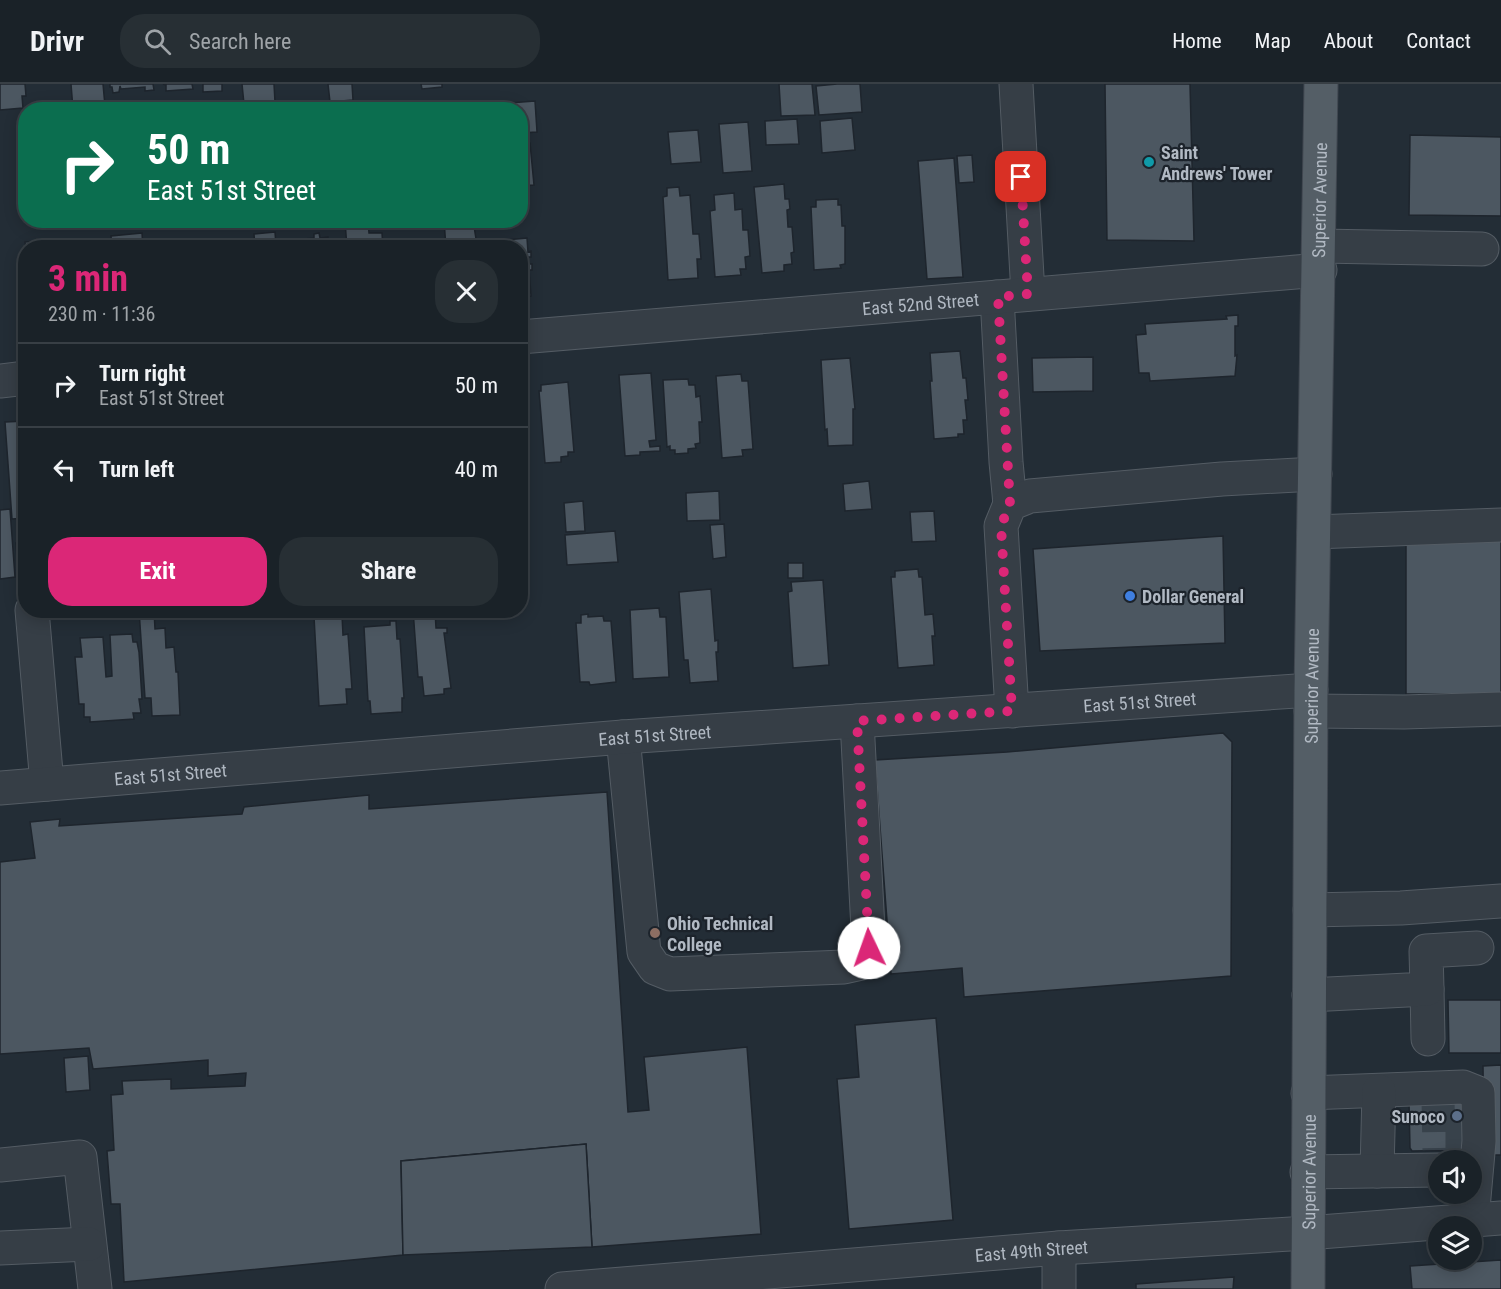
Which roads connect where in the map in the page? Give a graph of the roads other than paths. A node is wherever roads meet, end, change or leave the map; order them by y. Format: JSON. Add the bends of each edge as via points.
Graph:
{"nodes":[{"id":1,"x":1016,"y":84,"type":"edge"},
{"id":2,"x":1322,"y":84,"type":"edge"},
{"id":3,"x":1482,"y":249,"type":"dead end"},
{"id":4,"x":1320,"y":258,"type":"junction"},
{"id":5,"x":1013,"y":296,"type":"junction"},
{"id":6,"x":528,"y":336,"type":"edge"},
{"id":7,"x":18,"y":379,"type":"edge"},
{"id":8,"x":0,"y":381,"type":"edge"},
{"id":9,"x":1315,"y":474,"type":"junction"},
{"id":10,"x":1010,"y":504,"type":"junction"},
{"id":11,"x":1501,"y":525,"type":"edge"},
{"id":12,"x":1314,"y":532,"type":"junction"},
{"id":13,"x":33,"y":618,"type":"edge"},
{"id":14,"x":1311,"y":701,"type":"junction"},
{"id":15,"x":1501,"y":709,"type":"edge"},
{"id":16,"x":1012,"y":711,"type":"junction"},
{"id":17,"x":857,"y":721,"type":"junction"},
{"id":18,"x":623,"y":737,"type":"junction"},
{"id":19,"x":1,"y":779,"type":"edge"},
{"id":20,"x":47,"y":784,"type":"junction"},
{"id":21,"x":1501,"y":901,"type":"edge"},
{"id":22,"x":1310,"y":910,"type":"junction"},
{"id":23,"x":1477,"y":948,"type":"dead end"},
{"id":24,"x":1427,"y":989,"type":"junction"},
{"id":25,"x":1309,"y":995,"type":"junction"},
{"id":26,"x":1428,"y":1039,"type":"dead end"},
{"id":27,"x":1378,"y":1091,"type":"junction"},
{"id":28,"x":1308,"y":1093,"type":"junction"},
{"id":29,"x":1465,"y":1150,"type":"edge"},
{"id":30,"x":1428,"y":1164,"type":"edge"},
{"id":31,"x":0,"y":1165,"type":"edge"},
{"id":32,"x":1377,"y":1171,"type":"junction"},
{"id":33,"x":1307,"y":1172,"type":"junction"},
{"id":34,"x":1477,"y":1204,"type":"edge"},
{"id":35,"x":1487,"y":1219,"type":"edge"},
{"id":36,"x":1307,"y":1233,"type":"junction"},
{"id":37,"x":89,"y":1244,"type":"junction"},
{"id":38,"x":0,"y":1248,"type":"edge"},
{"id":39,"x":1059,"y":1248,"type":"junction"},
{"id":40,"x":94,"y":1289,"type":"edge"},
{"id":41,"x":562,"y":1289,"type":"edge"},
{"id":42,"x":1059,"y":1289,"type":"edge"},
{"id":43,"x":1308,"y":1289,"type":"edge"}],
"edges":[{"from":1,"to":5,"type":"street"},
{"from":2,"to":4,"type":"main road","name":"Superior Avenue"},
{"from":3,"to":4,"type":"street","name":"East 52nd Street"},
{"from":4,"to":5,"type":"street","name":"East 52nd Street"},
{"from":4,"to":9,"type":"main road","name":"Superior Avenue"},
{"from":5,"to":6,"type":"street","name":"East 52nd Street"},
{"from":5,"to":10,"type":"street"},
{"from":7,"to":8,"type":"street"},
{"from":9,"to":10,"type":"street","via":[[1030,496]]},
{"from":9,"to":12,"type":"main road","name":"Superior Avenue"},
{"from":10,"to":16,"type":"street","via":[[1001,526]]},
{"from":11,"to":12,"type":"street"},
{"from":12,"to":14,"type":"main road","name":"Superior Avenue"},
{"from":13,"to":20,"type":"street"},
{"from":14,"to":15,"type":"street","name":"East 51st Street","via":[[1404,712]]},
{"from":14,"to":16,"type":"street","name":"East 51st Street"},
{"from":14,"to":22,"type":"main road","name":"Superior Avenue"},
{"from":16,"to":17,"type":"street","name":"East 51st Street"},
{"from":17,"to":18,"type":"street","name":"East 51st Street"},
{"from":17,"to":18,"type":"street","via":[[869,948],[862,963],[844,967],[670,974],[655,968],[644,952]]},
{"from":18,"to":20,"type":"street","name":"East 51st Street"},
{"from":19,"to":20,"type":"street","name":"East 51st Street"},
{"from":21,"to":22,"type":"street"},
{"from":22,"to":25,"type":"main road","name":"Superior Avenue"},
{"from":23,"to":24,"type":"street","via":[[1426,951]]},
{"from":24,"to":25,"type":"street"},
{"from":24,"to":26,"type":"street"},
{"from":25,"to":28,"type":"main road","name":"Superior Avenue"},
{"from":27,"to":28,"type":"street"},
{"from":27,"to":29,"type":"street","via":[[1478,1093],[1479,1141]]},
{"from":27,"to":32,"type":"street"},
{"from":28,"to":33,"type":"main road","name":"Superior Avenue"},
{"from":30,"to":32,"type":"street"},
{"from":31,"to":37,"type":"street","via":[[80,1157]]},
{"from":32,"to":33,"type":"street"},
{"from":33,"to":36,"type":"main road","name":"Superior Avenue"},
{"from":34,"to":35,"type":"street"},
{"from":35,"to":36,"type":"street","name":"East 49th Street"},
{"from":36,"to":39,"type":"street","name":"East 49th Street"},
{"from":36,"to":43,"type":"main road","name":"Superior Avenue"},
{"from":37,"to":38,"type":"street"},
{"from":37,"to":40,"type":"street"},
{"from":39,"to":41,"type":"street","name":"East 49th Street"},
{"from":39,"to":42,"type":"street"}]}
